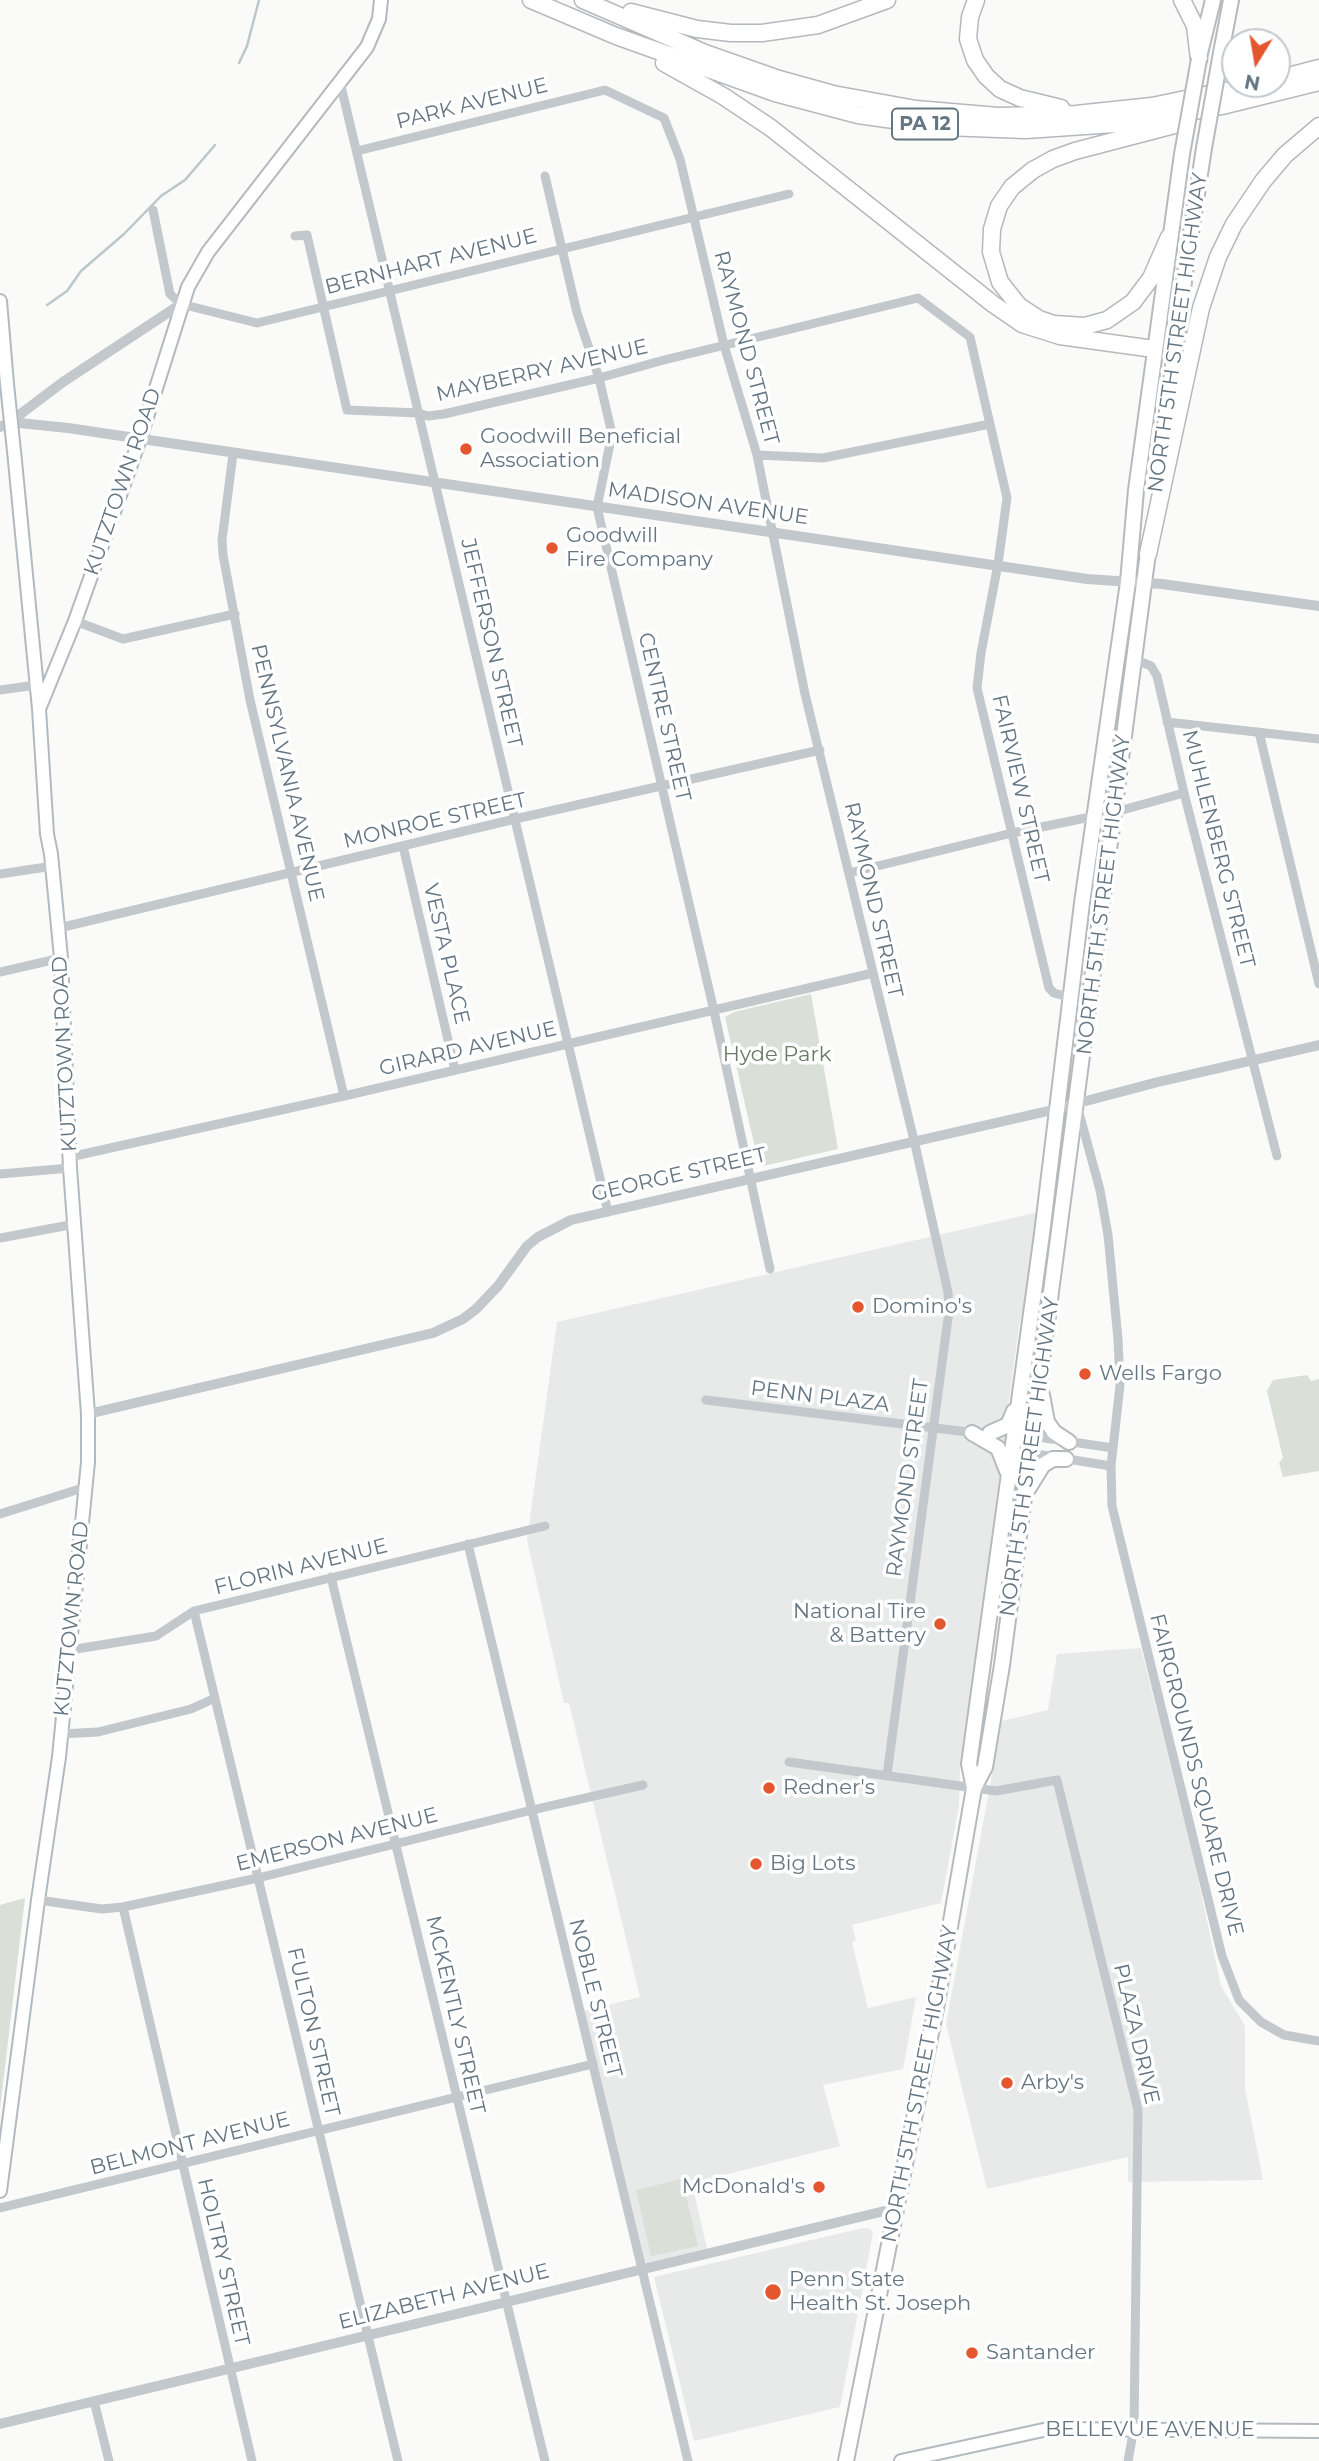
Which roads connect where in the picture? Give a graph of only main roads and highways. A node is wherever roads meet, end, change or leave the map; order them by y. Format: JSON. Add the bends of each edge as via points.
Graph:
{"nodes":[{"id":1,"x":381,"y":0,"type":"edge"},
{"id":2,"x":531,"y":0,"type":"edge"},
{"id":3,"x":583,"y":0,"type":"edge"},
{"id":4,"x":591,"y":0,"type":"edge"},
{"id":5,"x":887,"y":0,"type":"edge"},
{"id":6,"x":976,"y":0,"type":"edge"},
{"id":7,"x":1182,"y":0,"type":"edge"},
{"id":8,"x":1213,"y":0,"type":"edge"},
{"id":9,"x":1231,"y":0,"type":"edge"},
{"id":10,"x":616,"y":36,"type":"junction"},
{"id":11,"x":1199,"y":59,"type":"junction"},
{"id":12,"x":1319,"y":68,"type":"edge"},
{"id":13,"x":1291,"y":75,"type":"edge"},
{"id":14,"x":1319,"y":82,"type":"edge"},
{"id":15,"x":1221,"y":92,"type":"edge"},
{"id":16,"x":1244,"y":101,"type":"junction"},
{"id":17,"x":1101,"y":112,"type":"junction"},
{"id":18,"x":1319,"y":126,"type":"edge"},
{"id":19,"x":1169,"y":237,"type":"junction"},
{"id":20,"x":0,"y":300,"type":"edge"},
{"id":21,"x":1176,"y":343,"type":"junction"},
{"id":22,"x":1154,"y":349,"type":"junction"},
{"id":23,"x":1148,"y":555,"type":"junction"},
{"id":24,"x":39,"y":709,"type":"junction"},
{"id":25,"x":1040,"y":1384,"type":"junction"},
{"id":26,"x":1018,"y":1400,"type":"junction"},
{"id":27,"x":972,"y":1433,"type":"road end"},
{"id":28,"x":990,"y":1433,"type":"road end"},
{"id":29,"x":1069,"y":1442,"type":"road end"},
{"id":30,"x":1066,"y":1459,"type":"road end"},
{"id":31,"x":1008,"y":1473,"type":"junction"},
{"id":32,"x":1023,"y":1496,"type":"junction"},
{"id":33,"x":974,"y":1788,"type":"junction"},
{"id":34,"x":2,"y":2157,"type":"edge"},
{"id":35,"x":0,"y":2191,"type":"edge"},
{"id":36,"x":1317,"y":2431,"type":"edge"},
{"id":37,"x":846,"y":2461,"type":"edge"},
{"id":38,"x":901,"y":2461,"type":"edge"}],
"edges":[{"from":1,"to":24,"type":"main road","name":"KUTZTOWN ROAD","via":[[371,40],[208,252],[188,287],[140,439]]},
{"from":2,"to":10,"type":"highway","number":"PA 12"},
{"from":3,"to":17,"type":"highway","number":"PA 12","via":[[729,62],[842,96],[972,115]]},
{"from":4,"to":5,"type":"highway","via":[[681,26],[747,34],[811,27]]},
{"from":6,"to":17,"type":"highway","via":[[968,39],[975,60],[993,83],[1030,102]]},
{"from":7,"to":11,"type":"highway","via":[[1195,26]]},
{"from":8,"to":11,"type":"main road","name":"NORTH 5TH STREET HIGHWAY"},
{"from":9,"to":21,"type":"main road","name":"NORTH 5TH STREET HIGHWAY","bridge":true},
{"from":10,"to":16,"type":"highway","number":"PA 12","via":[[801,101],[858,115],[944,127],[1012,130],[1103,125],[1154,120]]},
{"from":10,"to":22,"type":"highway","via":[[757,117],[1022,324],[1051,335]]},
{"from":11,"to":19,"type":"main road","name":"NORTH 5TH STREET HIGHWAY","bridge":true},
{"from":12,"to":13,"type":"highway"},
{"from":14,"to":16,"type":"highway","number":"PA 12"},
{"from":15,"to":17,"type":"highway","number":"PA 12"},
{"from":16,"to":19,"type":"highway","via":[[1042,165],[1003,200],[993,221],[990,244],[996,275],[1013,301],[1039,319],[1077,327],[1107,320],[1133,302],[1151,278]]},
{"from":18,"to":23,"type":"highway","via":[[1263,181],[1214,265]]},
{"from":19,"to":22,"type":"main road","name":"NORTH 5TH STREET HIGHWAY"},
{"from":20,"to":24,"type":"main road","bridge":true},
{"from":21,"to":22,"type":"main road"},
{"from":21,"to":23,"type":"main road","name":"NORTH 5TH STREET HIGHWAY"},
{"from":22,"to":26,"type":"main road","name":"NORTH 5TH STREET HIGHWAY","via":[[1128,582]]},
{"from":23,"to":25,"type":"main road","name":"NORTH 5TH STREET HIGHWAY"},
{"from":24,"to":34,"type":"main road","name":"KUTZTOWN ROAD","via":[[59,928],[88,1414],[86,1487],[70,1650]]},
{"from":25,"to":29,"type":"main road","via":[[1047,1422]]},
{"from":25,"to":32,"type":"main road","name":"NORTH 5TH STREET HIGHWAY"},
{"from":26,"to":28,"type":"main road","via":[[1008,1425]]},
{"from":26,"to":31,"type":"main road","name":"NORTH 5TH STREET HIGHWAY"},
{"from":27,"to":31,"type":"main road","via":[[998,1448]]},
{"from":30,"to":32,"type":"main road","via":[[1043,1465]]},
{"from":31,"to":33,"type":"main road","name":"NORTH 5TH STREET HIGHWAY","via":[[970,1764]]},
{"from":32,"to":33,"type":"main road","name":"NORTH 5TH STREET HIGHWAY","via":[[987,1756]]},
{"from":33,"to":37,"type":"main road","name":"NORTH 5TH STREET HIGHWAY","via":[[936,2008]]},
{"from":34,"to":35,"type":"main road","name":"KUTZTOWN ROAD"},
{"from":36,"to":38,"type":"main road","name":"BELLEVUE AVENUE","via":[[1042,2429]]}]}
